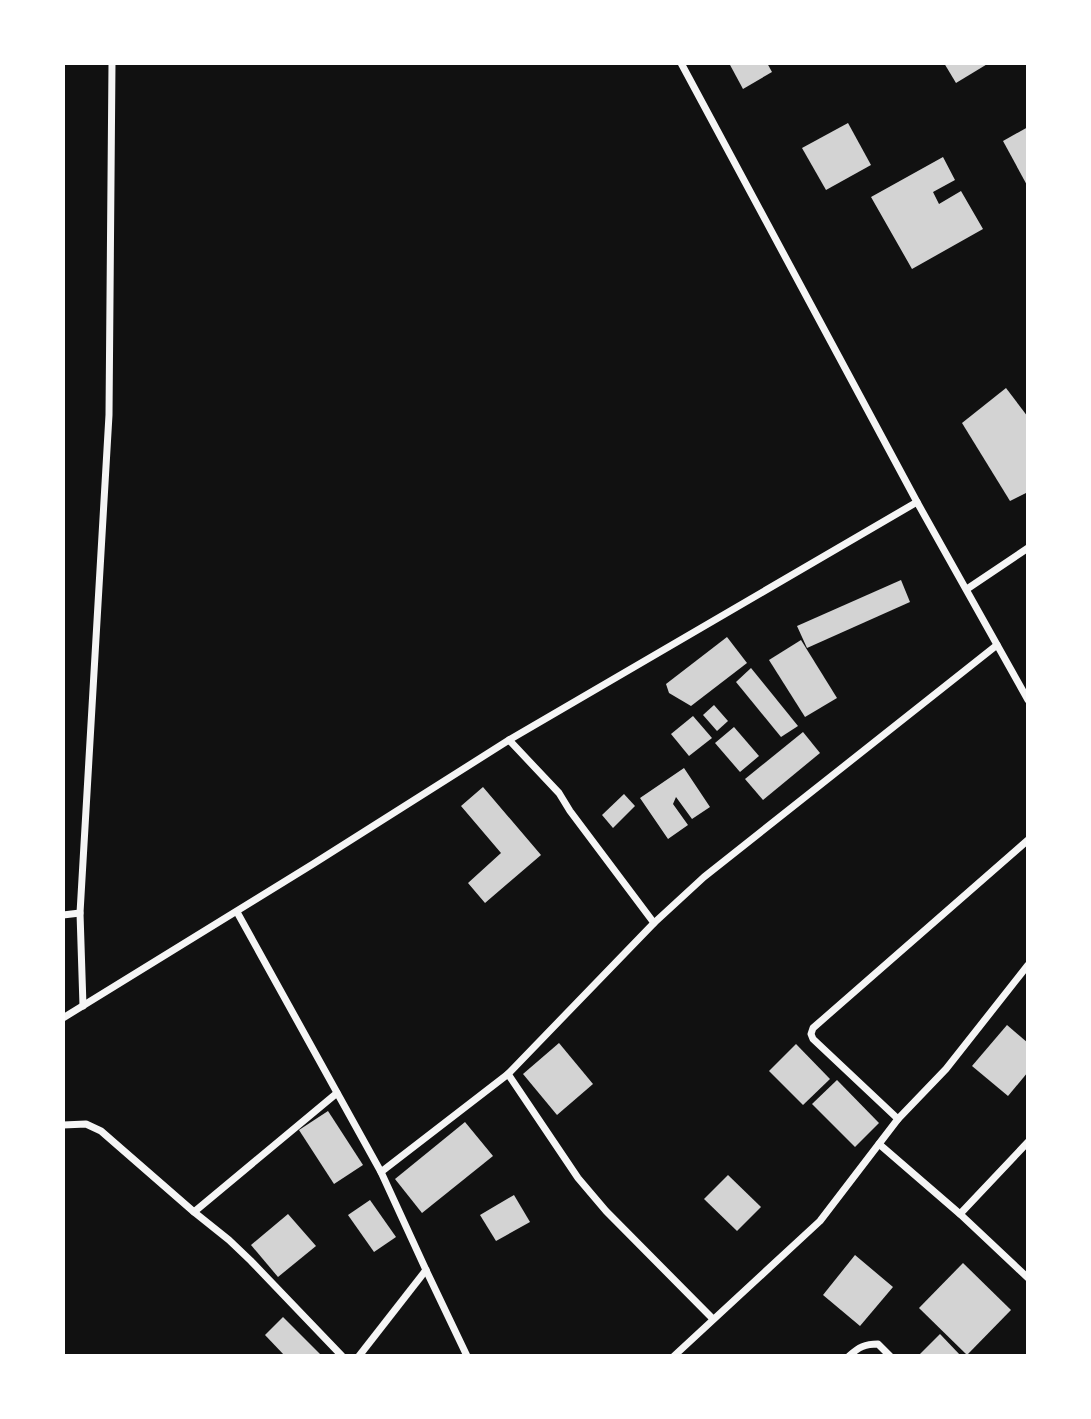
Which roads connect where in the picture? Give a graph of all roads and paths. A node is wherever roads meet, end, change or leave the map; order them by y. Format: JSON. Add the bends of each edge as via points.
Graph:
{"nodes":[{"id":1,"x":112,"y":63,"type":"edge"},
{"id":2,"x":681,"y":63,"type":"edge"},
{"id":3,"x":917,"y":502,"type":"junction"},
{"id":4,"x":1028,"y":548,"type":"edge"},
{"id":5,"x":967,"y":589,"type":"junction"},
{"id":6,"x":997,"y":645,"type":"junction"},
{"id":7,"x":1028,"y":700,"type":"edge"},
{"id":8,"x":509,"y":740,"type":"junction"},
{"id":9,"x":1028,"y":840,"type":"edge"},
{"id":10,"x":237,"y":912,"type":"junction"},
{"id":11,"x":80,"y":913,"type":"junction"},
{"id":12,"x":63,"y":915,"type":"edge"},
{"id":13,"x":654,"y":923,"type":"junction"},
{"id":14,"x":1028,"y":965,"type":"edge"},
{"id":15,"x":83,"y":1006,"type":"junction"},
{"id":16,"x":63,"y":1018,"type":"edge"},
{"id":17,"x":508,"y":1073,"type":"junction"},
{"id":18,"x":337,"y":1093,"type":"junction"},
{"id":19,"x":898,"y":1119,"type":"junction"},
{"id":20,"x":63,"y":1125,"type":"edge"},
{"id":21,"x":1028,"y":1142,"type":"edge"},
{"id":22,"x":879,"y":1144,"type":"junction"},
{"id":23,"x":382,"y":1172,"type":"junction"},
{"id":24,"x":194,"y":1212,"type":"junction"},
{"id":25,"x":960,"y":1213,"type":"junction"},
{"id":26,"x":426,"y":1270,"type":"junction"},
{"id":27,"x":1028,"y":1278,"type":"edge"},
{"id":28,"x":713,"y":1320,"type":"junction"},
{"id":29,"x":341,"y":1356,"type":"edge"},
{"id":30,"x":359,"y":1356,"type":"edge"},
{"id":31,"x":467,"y":1356,"type":"edge"},
{"id":32,"x":674,"y":1356,"type":"edge"},
{"id":33,"x":849,"y":1356,"type":"edge"},
{"id":34,"x":890,"y":1356,"type":"edge"}],
"edges":[{"from":1,"to":11,"type":"street","via":[[109,415]]},
{"from":2,"to":3,"type":"street"},
{"from":3,"to":5,"type":"street"},
{"from":3,"to":8,"type":"street"},
{"from":4,"to":5,"type":"street"},
{"from":5,"to":6,"type":"street"},
{"from":6,"to":7,"type":"street"},
{"from":6,"to":13,"type":"street","via":[[705,877]]},
{"from":8,"to":10,"type":"street"},
{"from":8,"to":13,"type":"street","via":[[559,793]]},
{"from":9,"to":19,"type":"street","via":[[813,1028],[813,1039]]},
{"from":10,"to":15,"type":"street"},
{"from":10,"to":18,"type":"street"},
{"from":11,"to":12,"type":"street"},
{"from":11,"to":15,"type":"street"},
{"from":13,"to":17,"type":"street"},
{"from":14,"to":19,"type":"street","via":[[946,1069]]},
{"from":15,"to":16,"type":"street"},
{"from":17,"to":23,"type":"street"},
{"from":17,"to":28,"type":"street","via":[[578,1178]]},
{"from":18,"to":23,"type":"street"},
{"from":18,"to":24,"type":"street"},
{"from":19,"to":22,"type":"street"},
{"from":20,"to":24,"type":"street","via":[[86,1124],[101,1130]]},
{"from":21,"to":25,"type":"street"},
{"from":22,"to":25,"type":"street"},
{"from":22,"to":28,"type":"street","via":[[820,1221]]},
{"from":23,"to":26,"type":"street"},
{"from":24,"to":29,"type":"street","via":[[251,1261]]},
{"from":25,"to":27,"type":"street"},
{"from":26,"to":30,"type":"street"},
{"from":26,"to":31,"type":"street"},
{"from":28,"to":32,"type":"street"},
{"from":33,"to":34,"type":"street","via":[[859,1347],[878,1344]]}]}
